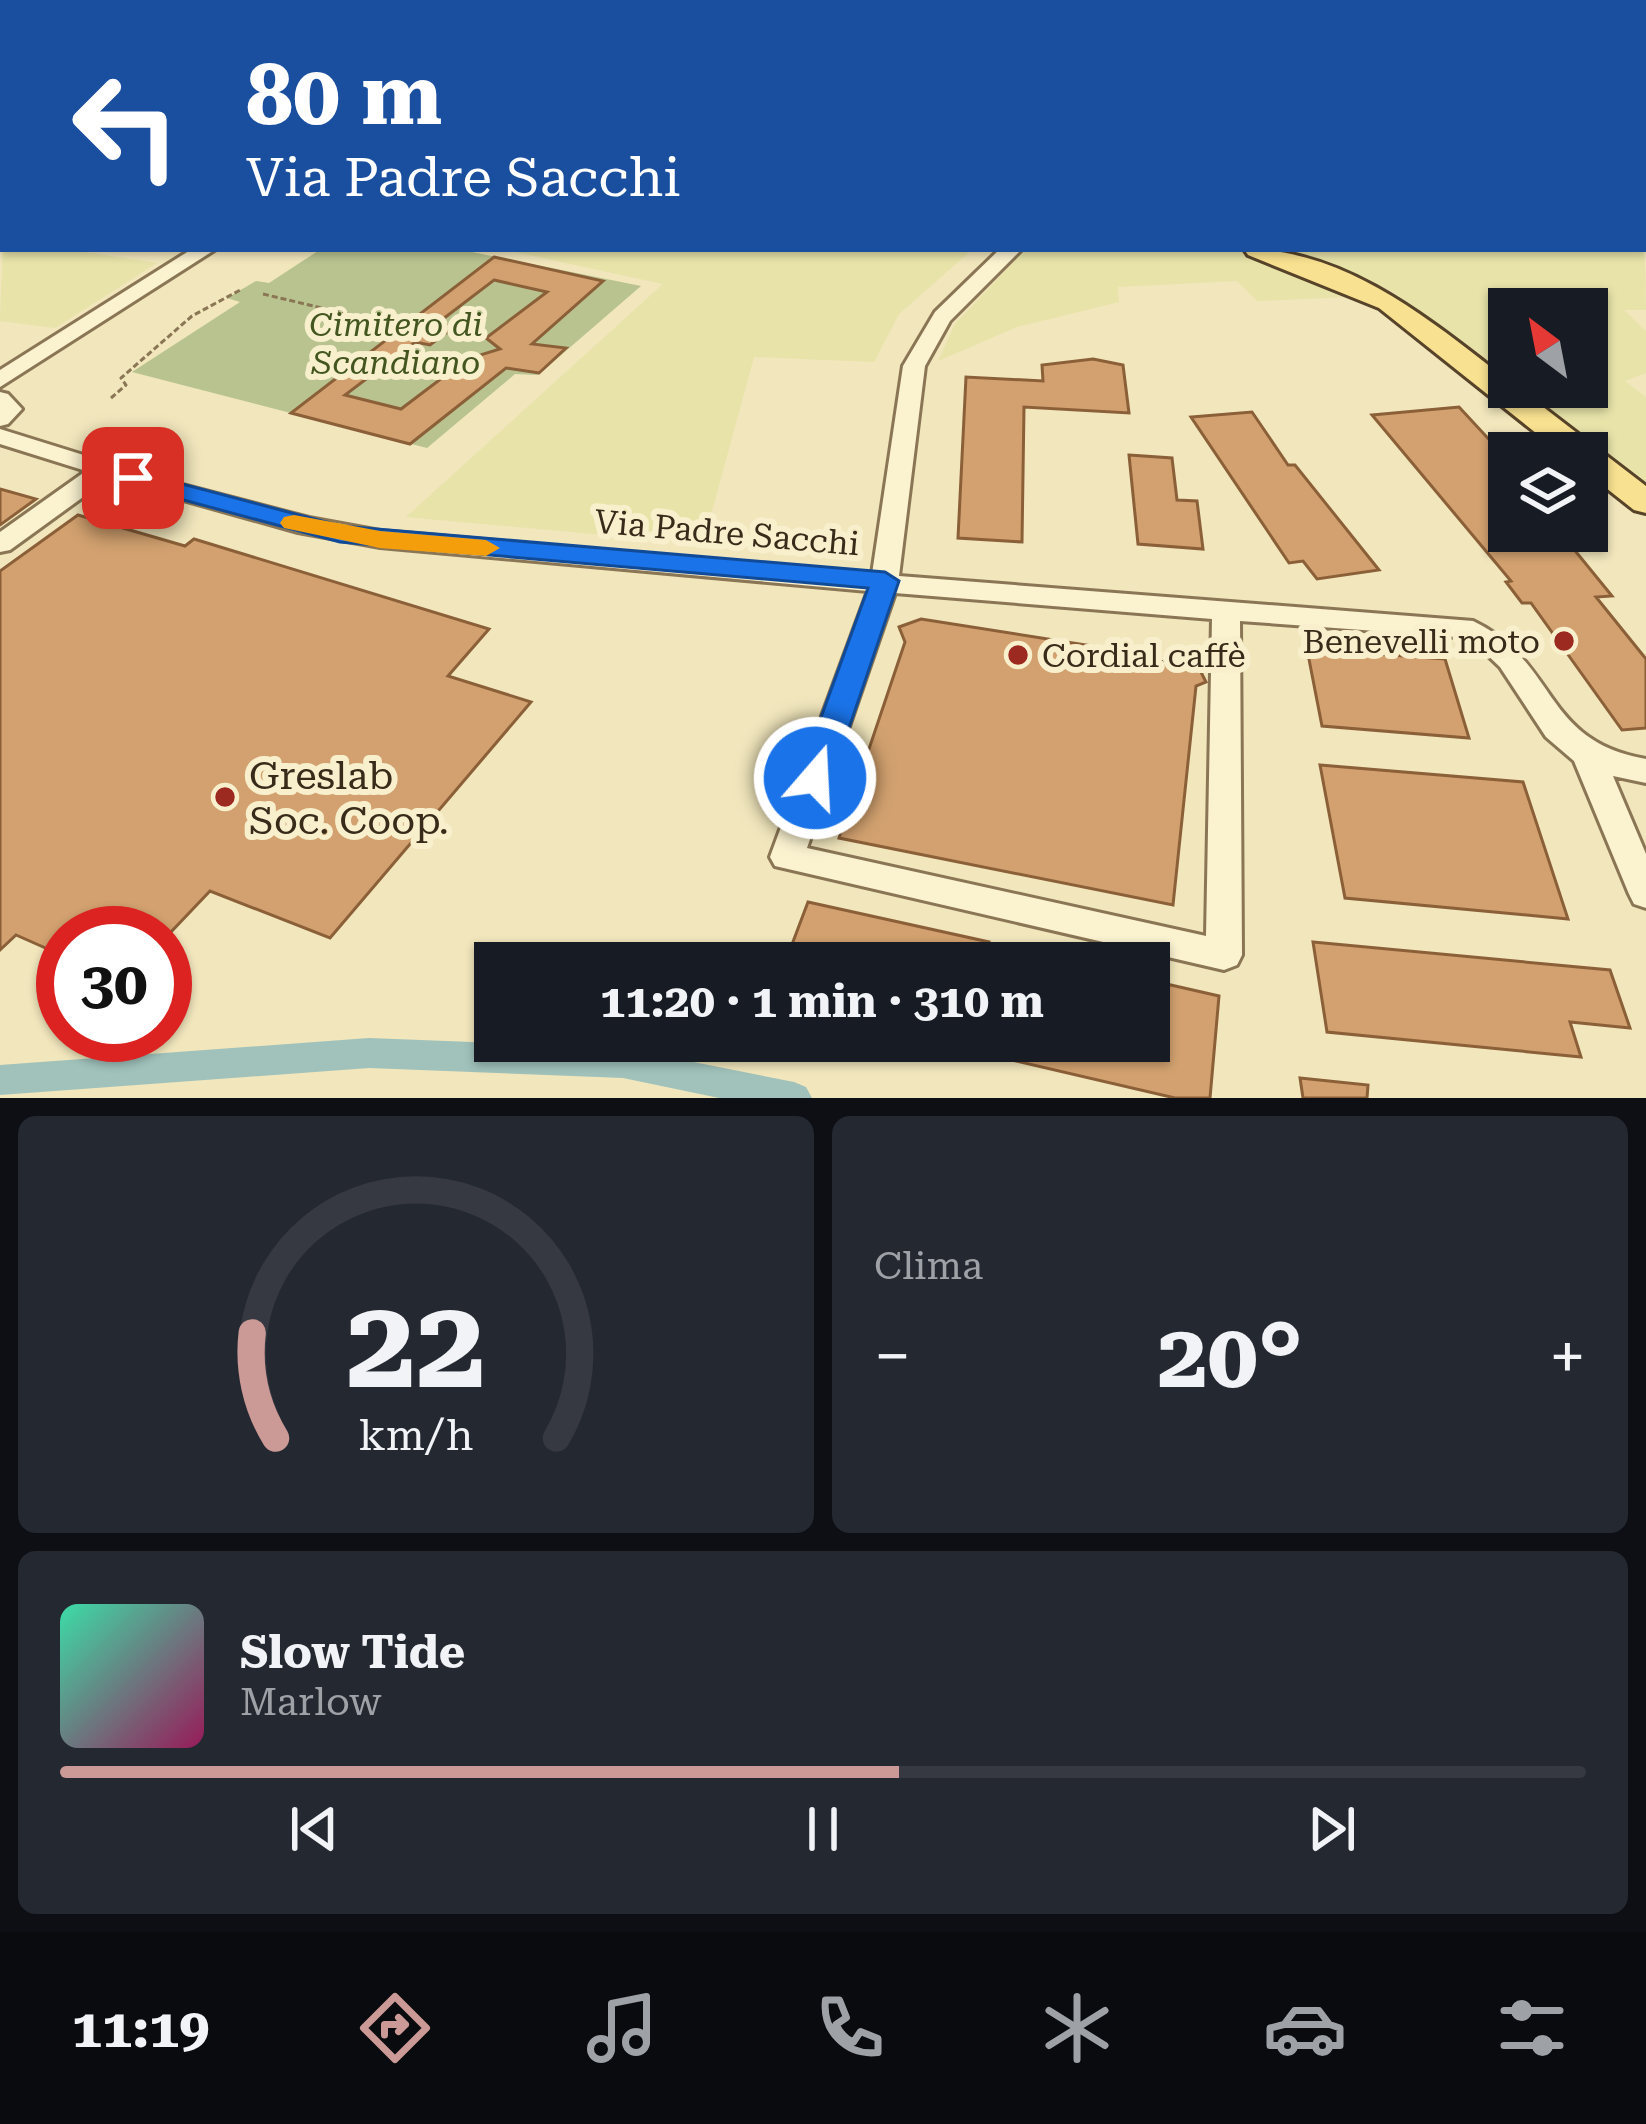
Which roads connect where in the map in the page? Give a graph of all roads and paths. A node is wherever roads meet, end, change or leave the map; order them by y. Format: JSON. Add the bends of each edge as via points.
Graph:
{"nodes":[{"id":1,"x":202,"y":252,"type":"edge"},
{"id":2,"x":1009,"y":252,"type":"edge"},
{"id":3,"x":1264,"y":252,"type":"edge"},
{"id":4,"x":242,"y":289,"type":"dead end"},
{"id":5,"x":263,"y":294,"type":"dead end"},
{"id":6,"x":388,"y":324,"type":"dead end"},
{"id":7,"x":111,"y":398,"type":"dead end"},
{"id":8,"x":5,"y":408,"type":"edge"},
{"id":9,"x":1556,"y":432,"type":"edge"},
{"id":10,"x":104,"y":470,"type":"junction"},
{"id":11,"x":1608,"y":473,"type":"edge"},
{"id":12,"x":1646,"y":503,"type":"edge"},
{"id":13,"x":0,"y":544,"type":"edge"},
{"id":14,"x":885,"y":581,"type":"junction"},
{"id":15,"x":1226,"y":613,"type":"junction"},
{"id":16,"x":1590,"y":761,"type":"junction"},
{"id":17,"x":1646,"y":771,"type":"edge"},
{"id":18,"x":1646,"y":894,"type":"edge"}],
"edges":[{"from":1,"to":8,"type":"street"},
{"from":2,"to":14,"type":"street","via":[[921,346]]},
{"from":3,"to":9,"type":"main road","via":[[1389,302]]},
{"from":4,"to":7,"type":"path","via":[[214,298],[170,332]]},
{"from":5,"to":6,"type":"path"},
{"from":8,"to":10,"type":"street","name":"Via Padre Sacchi"},
{"from":10,"to":13,"type":"street"},
{"from":10,"to":14,"type":"street","name":"Via Padre Sacchi","via":[[340,534]]},
{"from":11,"to":12,"type":"main road"},
{"from":14,"to":15,"type":"street","name":"Via Padre Sacchi"},
{"from":14,"to":15,"type":"street","via":[[788,857],[1224,955]]},
{"from":15,"to":16,"type":"street","name":"Via Padre Sacchi","via":[[1463,628],[1493,639],[1566,744]]},
{"from":16,"to":17,"type":"street"},
{"from":16,"to":18,"type":"street"}]}
